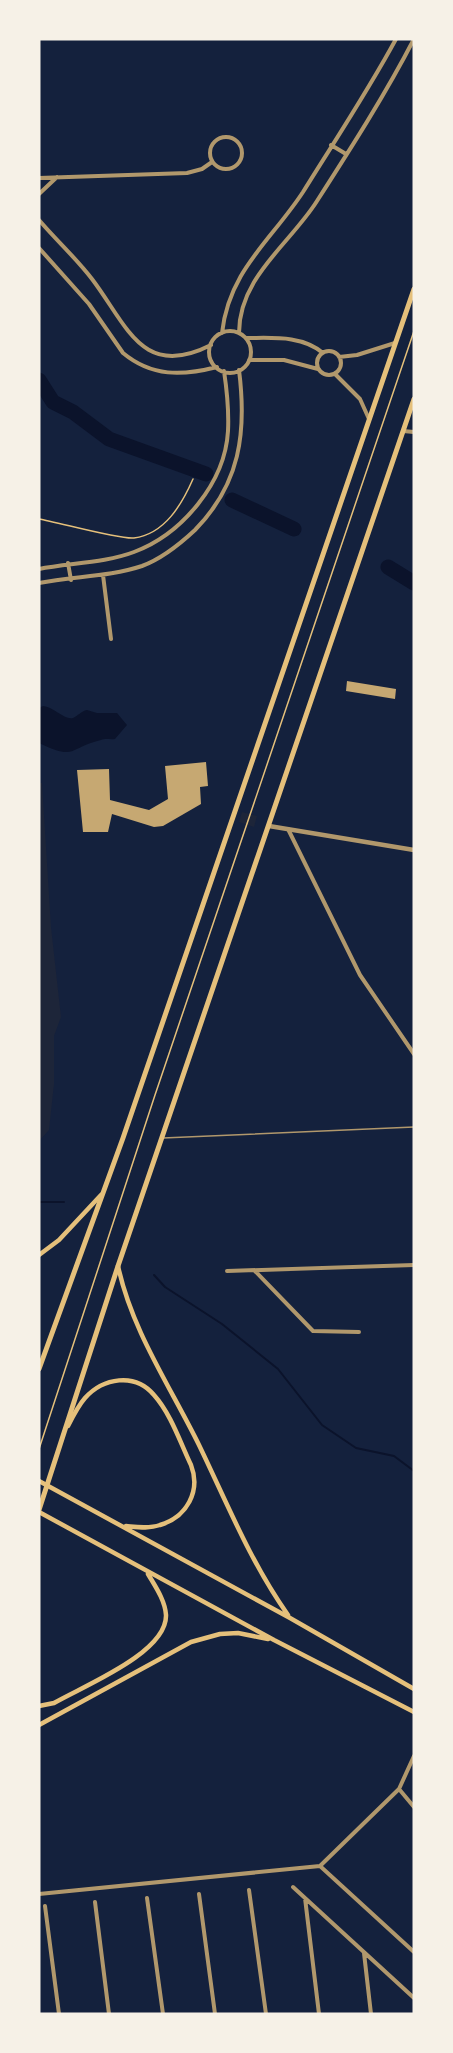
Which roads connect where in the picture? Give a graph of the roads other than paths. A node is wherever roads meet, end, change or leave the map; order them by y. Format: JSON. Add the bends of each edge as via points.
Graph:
{"nodes":[{"id":1,"x":396,"y":39,"type":"edge"},
{"id":2,"x":414,"y":39,"type":"edge"},
{"id":3,"x":331,"y":145,"type":"junction"},
{"id":4,"x":346,"y":154,"type":"junction"},
{"id":5,"x":212,"y":162,"type":"junction"},
{"id":6,"x":57,"y":177,"type":"junction"},
{"id":7,"x":39,"y":178,"type":"edge"},
{"id":8,"x":39,"y":194,"type":"edge"},
{"id":9,"x":39,"y":220,"type":"edge"},
{"id":10,"x":39,"y":248,"type":"edge"},
{"id":11,"x":414,"y":289,"type":"edge"},
{"id":12,"x":222,"y":333,"type":"junction"},
{"id":13,"x":239,"y":333,"type":"junction"},
{"id":14,"x":246,"y":338,"type":"junction"},
{"id":15,"x":395,"y":343,"type":"junction"},
{"id":16,"x":211,"y":345,"type":"junction"},
{"id":17,"x":323,"y":352,"type":"junction"},
{"id":18,"x":339,"y":357,"type":"junction"},
{"id":19,"x":249,"y":360,"type":"junction"},
{"id":20,"x":217,"y":368,"type":"junction"},
{"id":21,"x":318,"y":369,"type":"junction"},
{"id":22,"x":239,"y":370,"type":"junction"},
{"id":23,"x":224,"y":371,"type":"junction"},
{"id":24,"x":335,"y":374,"type":"junction"},
{"id":25,"x":414,"y":399,"type":"edge"},
{"id":26,"x":369,"y":419,"type":"junction"},
{"id":27,"x":403,"y":431,"type":"junction"},
{"id":28,"x":414,"y":432,"type":"edge"},
{"id":29,"x":68,"y":563,"type":"junction"},
{"id":30,"x":39,"y":569,"type":"edge"},
{"id":31,"x":103,"y":575,"type":"junction"},
{"id":32,"x":70,"y":580,"type":"junction"},
{"id":33,"x":39,"y":583,"type":"edge"},
{"id":34,"x":111,"y":639,"type":"dead end"},
{"id":35,"x":270,"y":826,"type":"junction"},
{"id":36,"x":288,"y":829,"type":"junction"},
{"id":37,"x":414,"y":850,"type":"edge"},
{"id":38,"x":414,"y":1054,"type":"edge"},
{"id":39,"x":414,"y":1127,"type":"edge"},
{"id":40,"x":161,"y":1138,"type":"junction"},
{"id":41,"x":101,"y":1195,"type":"junction"},
{"id":42,"x":39,"y":1255,"type":"edge"},
{"id":43,"x":118,"y":1266,"type":"junction"},
{"id":44,"x":414,"y":1266,"type":"edge"},
{"id":45,"x":227,"y":1270,"type":"dead end"},
{"id":46,"x":255,"y":1270,"type":"junction"},
{"id":47,"x":359,"y":1332,"type":"dead end"},
{"id":48,"x":39,"y":1369,"type":"edge"},
{"id":49,"x":67,"y":1428,"type":"junction"},
{"id":50,"x":39,"y":1481,"type":"edge"},
{"id":51,"x":39,"y":1511,"type":"edge"},
{"id":52,"x":124,"y":1526,"type":"junction"},
{"id":53,"x":146,"y":1571,"type":"junction"},
{"id":54,"x":290,"y":1618,"type":"junction"},
{"id":55,"x":274,"y":1640,"type":"junction"},
{"id":56,"x":414,"y":1689,"type":"edge"},
{"id":57,"x":39,"y":1706,"type":"edge"},
{"id":58,"x":414,"y":1712,"type":"edge"},
{"id":59,"x":39,"y":1725,"type":"edge"},
{"id":60,"x":414,"y":1756,"type":"edge"},
{"id":61,"x":399,"y":1789,"type":"junction"},
{"id":62,"x":414,"y":1808,"type":"edge"},
{"id":63,"x":320,"y":1866,"type":"junction"},
{"id":64,"x":293,"y":1887,"type":"dead end"},
{"id":65,"x":249,"y":1890,"type":"dead end"},
{"id":66,"x":39,"y":1894,"type":"edge"},
{"id":67,"x":200,"y":1894,"type":"dead end"},
{"id":68,"x":147,"y":1898,"type":"dead end"},
{"id":69,"x":305,"y":1898,"type":"junction"},
{"id":70,"x":95,"y":1902,"type":"dead end"},
{"id":71,"x":45,"y":1906,"type":"dead end"},
{"id":72,"x":414,"y":1952,"type":"edge"},
{"id":73,"x":364,"y":1953,"type":"junction"},
{"id":74,"x":414,"y":1998,"type":"edge"},
{"id":75,"x":59,"y":2014,"type":"edge"},
{"id":76,"x":109,"y":2014,"type":"edge"},
{"id":77,"x":163,"y":2014,"type":"edge"},
{"id":78,"x":215,"y":2014,"type":"edge"},
{"id":79,"x":266,"y":2014,"type":"edge"},
{"id":80,"x":319,"y":2014,"type":"edge"},
{"id":81,"x":371,"y":2014,"type":"edge"}],
"edges":[{"from":1,"to":3,"type":"street"},
{"from":2,"to":4,"type":"street"},
{"from":3,"to":4,"type":"street"},
{"from":3,"to":12,"type":"street","via":[[301,194],[243,269],[229,298]]},
{"from":4,"to":13,"type":"street","via":[[316,204],[255,279]]},
{"from":5,"to":5,"type":"street","via":[[218,167],[233,167],[242,155],[237,141],[222,137],[215,141]]},
{"from":5,"to":6,"type":"street","via":[[187,173]]},
{"from":6,"to":7,"type":"street"},
{"from":6,"to":8,"type":"street"},
{"from":9,"to":16,"type":"street","via":[[90,277],[136,341],[161,355],[171,356],[189,356]]},
{"from":10,"to":20,"type":"street","via":[[133,361],[170,375]]},
{"from":11,"to":15,"type":"main road"},
{"from":12,"to":13,"type":"street"},
{"from":12,"to":16,"type":"street"},
{"from":13,"to":14,"type":"street"},
{"from":14,"to":17,"type":"street","via":[[289,339]]},
{"from":14,"to":19,"type":"street","via":[[250,345]]},
{"from":15,"to":18,"type":"street"},
{"from":15,"to":26,"type":"main road"},
{"from":16,"to":20,"type":"street","via":[[209,353]]},
{"from":17,"to":18,"type":"street","via":[[332,351]]},
{"from":17,"to":21,"type":"street","via":[[317,360]]},
{"from":18,"to":24,"type":"street","via":[[340,366]]},
{"from":19,"to":21,"type":"street","via":[[284,360]]},
{"from":19,"to":22,"type":"street"},
{"from":20,"to":23,"type":"street"},
{"from":21,"to":24,"type":"street","via":[[326,375]]},
{"from":22,"to":23,"type":"street"},
{"from":22,"to":31,"type":"street","via":[[243,398],[238,458],[221,499],[184,540],[162,555],[144,565]]},
{"from":23,"to":29,"type":"street","via":[[228,432],[222,462],[191,512],[155,543],[133,553]]},
{"from":24,"to":26,"type":"street","via":[[360,399]]},
{"from":25,"to":27,"type":"main road"},
{"from":26,"to":41,"type":"main road"},
{"from":27,"to":28,"type":"street"},
{"from":27,"to":35,"type":"main road"},
{"from":29,"to":30,"type":"street"},
{"from":29,"to":32,"type":"street"},
{"from":31,"to":32,"type":"street"},
{"from":31,"to":34,"type":"street"},
{"from":32,"to":33,"type":"street"},
{"from":35,"to":36,"type":"street"},
{"from":35,"to":40,"type":"main road"},
{"from":36,"to":37,"type":"street"},
{"from":36,"to":38,"type":"street","via":[[360,975]]},
{"from":39,"to":40,"type":"lane"},
{"from":40,"to":43,"type":"main road"},
{"from":41,"to":42,"type":"main road"},
{"from":41,"to":48,"type":"main road"},
{"from":43,"to":49,"type":"main road"},
{"from":43,"to":54,"type":"main road","via":[[132,1319],[265,1582]]},
{"from":44,"to":46,"type":"street"},
{"from":45,"to":46,"type":"street"},
{"from":46,"to":47,"type":"street","via":[[313,1331]]},
{"from":49,"to":51,"type":"main road"},
{"from":49,"to":52,"type":"main road","via":[[86,1397],[114,1380],[141,1384],[161,1404],[195,1474],[194,1492],[184,1509],[167,1522],[151,1527]]},
{"from":50,"to":52,"type":"main road"},
{"from":51,"to":53,"type":"main road"},
{"from":52,"to":54,"type":"main road"},
{"from":53,"to":55,"type":"main road"},
{"from":53,"to":57,"type":"main road","via":[[161,1596],[166,1616],[156,1642],[54,1703]]},
{"from":54,"to":56,"type":"main road"},
{"from":55,"to":58,"type":"main road"},
{"from":55,"to":59,"type":"main road","via":[[238,1633],[199,1639]]},
{"from":60,"to":61,"type":"street"},
{"from":61,"to":62,"type":"street"},
{"from":61,"to":63,"type":"street"},
{"from":63,"to":66,"type":"street"},
{"from":63,"to":72,"type":"street"},
{"from":64,"to":69,"type":"street"},
{"from":65,"to":79,"type":"street"},
{"from":67,"to":78,"type":"street"},
{"from":68,"to":77,"type":"street"},
{"from":69,"to":73,"type":"street"},
{"from":69,"to":80,"type":"street"},
{"from":70,"to":76,"type":"street"},
{"from":71,"to":75,"type":"street"},
{"from":73,"to":74,"type":"street"},
{"from":73,"to":81,"type":"street"}]}
